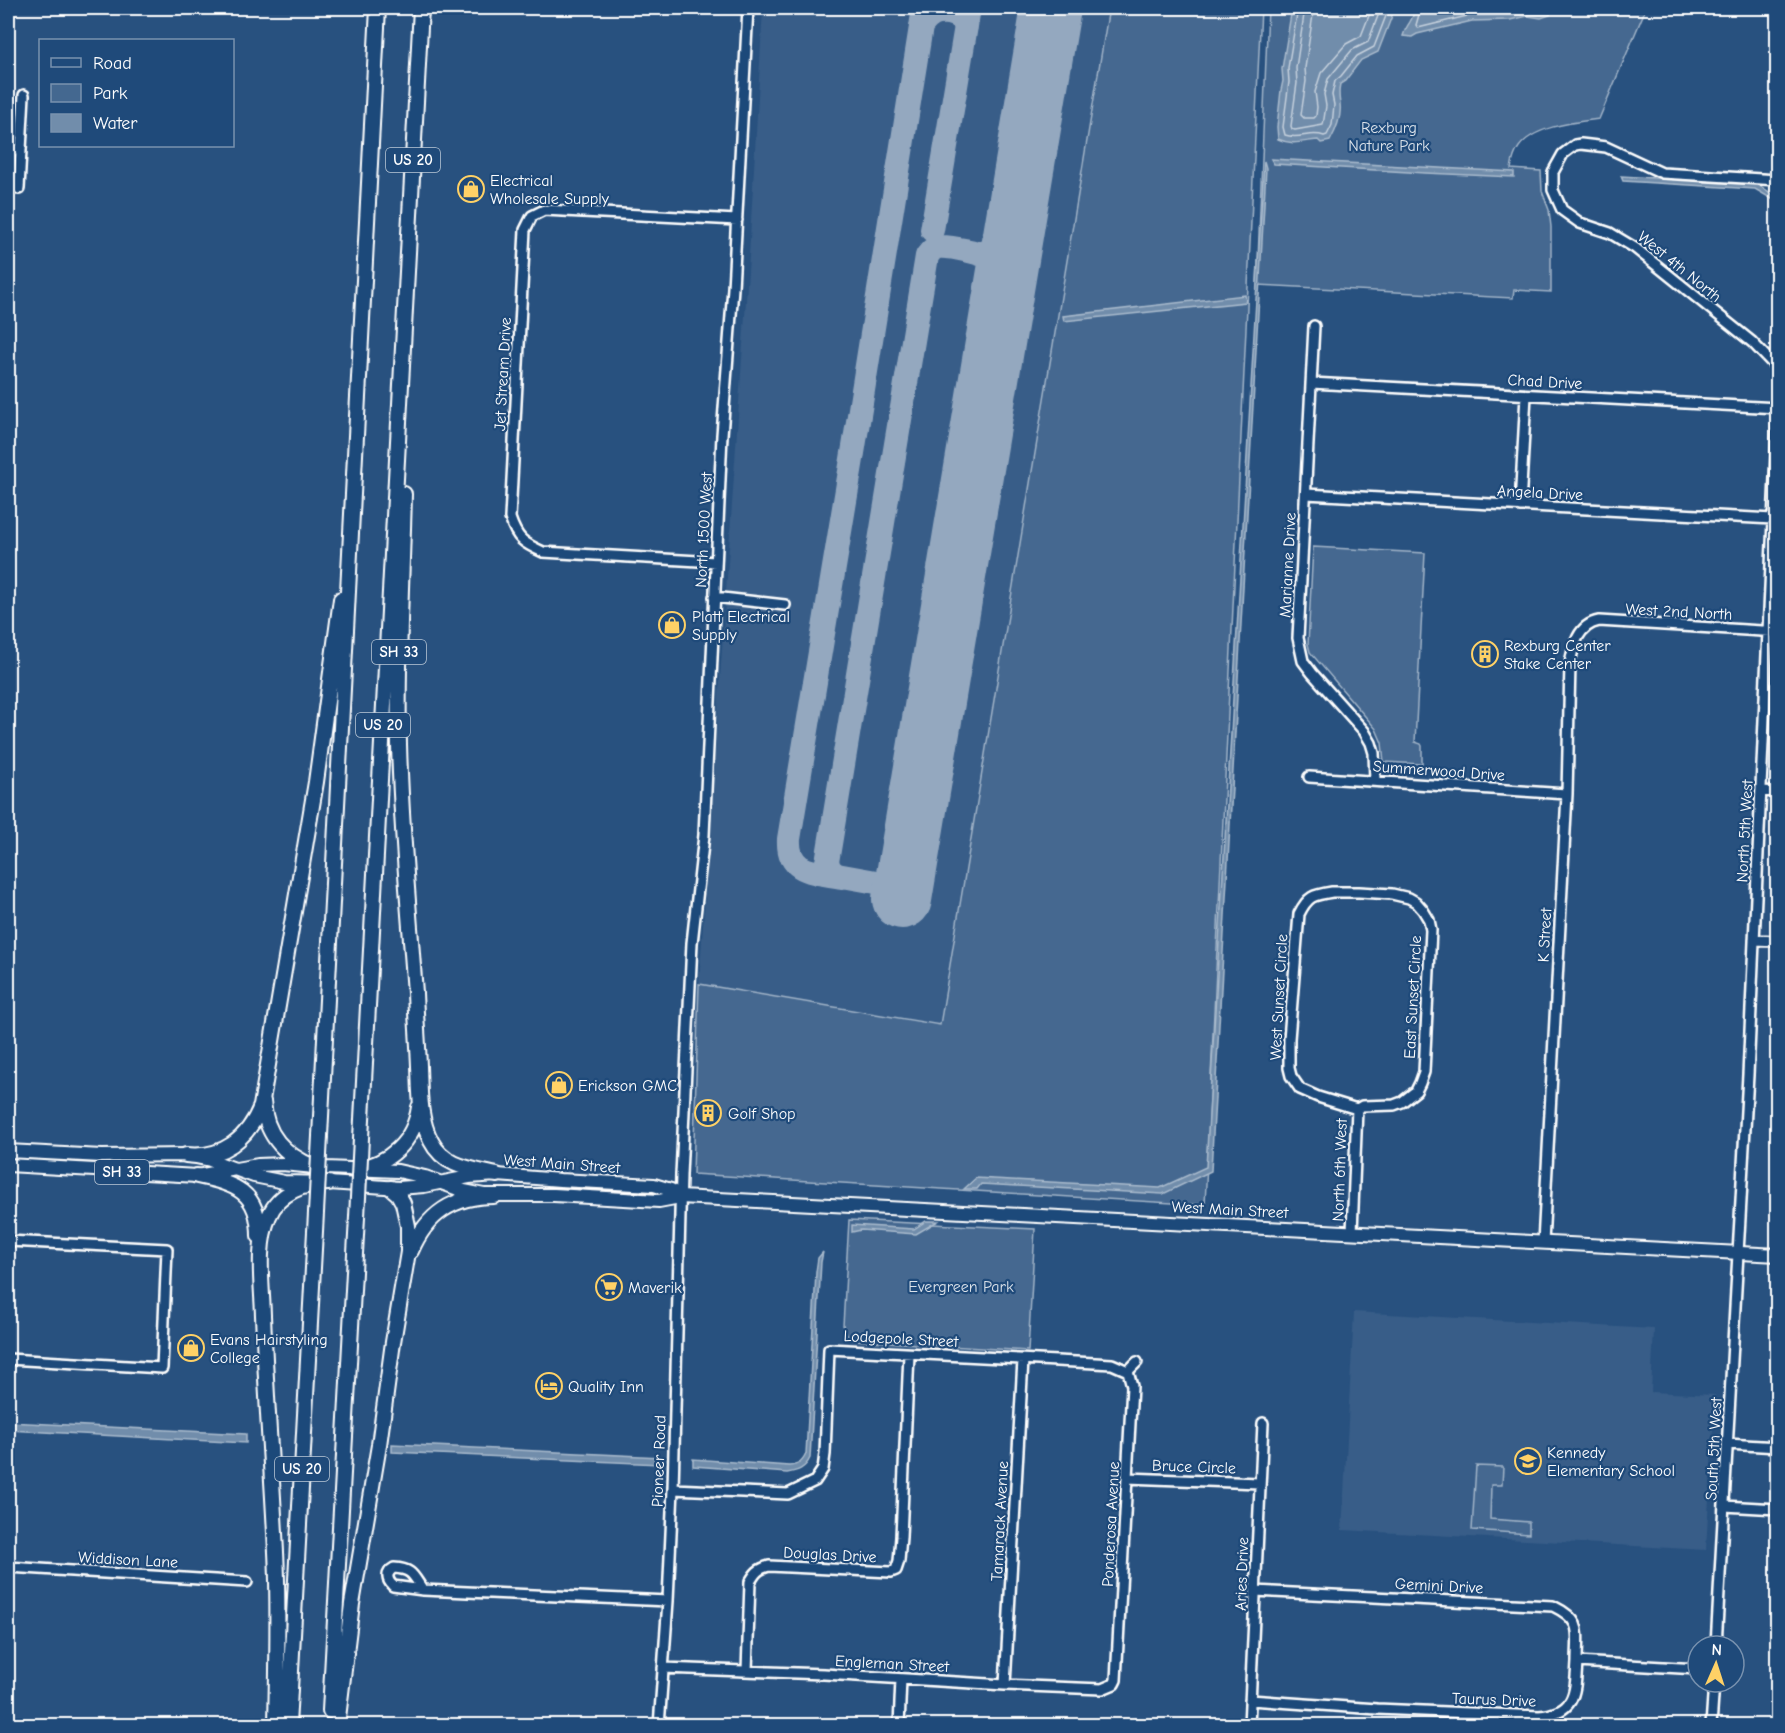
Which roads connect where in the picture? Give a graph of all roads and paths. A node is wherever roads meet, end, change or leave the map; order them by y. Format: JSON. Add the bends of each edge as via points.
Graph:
{"nodes":[{"id":1,"x":378,"y":8,"type":"edge"},
{"id":2,"x":421,"y":8,"type":"edge"},
{"id":3,"x":748,"y":8,"type":"edge"},
{"id":4,"x":24,"y":95,"type":"dead end"},
{"id":5,"x":8,"y":149,"type":"edge"},
{"id":6,"x":21,"y":150,"type":"junction"},
{"id":7,"x":1778,"y":180,"type":"edge"},
{"id":8,"x":19,"y":189,"type":"dead end"},
{"id":9,"x":737,"y":220,"type":"junction"},
{"id":10,"x":405,"y":312,"type":"junction"},
{"id":11,"x":1314,"y":326,"type":"dead end"},
{"id":12,"x":1778,"y":378,"type":"edge"},
{"id":13,"x":1311,"y":383,"type":"junction"},
{"id":14,"x":1526,"y":395,"type":"junction"},
{"id":15,"x":1778,"y":409,"type":"edge"},
{"id":16,"x":1306,"y":494,"type":"junction"},
{"id":17,"x":354,"y":504,"type":"junction"},
{"id":18,"x":1520,"y":506,"type":"junction"},
{"id":19,"x":1773,"y":519,"type":"junction"},
{"id":20,"x":716,"y":562,"type":"junction"},
{"id":21,"x":714,"y":597,"type":"junction"},
{"id":22,"x":785,"y":605,"type":"dead end"},
{"id":23,"x":1582,"y":632,"type":"joint"},
{"id":24,"x":1773,"y":632,"type":"edge"},
{"id":25,"x":1309,"y":777,"type":"dead end"},
{"id":26,"x":1375,"y":780,"type":"junction"},
{"id":27,"x":1761,"y":791,"type":"junction"},
{"id":28,"x":1778,"y":792,"type":"edge"},
{"id":29,"x":1567,"y":794,"type":"junction"},
{"id":30,"x":1359,"y":892,"type":"joint"},
{"id":31,"x":1754,"y":940,"type":"junction"},
{"id":32,"x":1778,"y":941,"type":"edge"},
{"id":33,"x":420,"y":1093,"type":"junction"},
{"id":34,"x":263,"y":1096,"type":"junction"},
{"id":35,"x":1357,"y":1109,"type":"junction"},
{"id":36,"x":8,"y":1151,"type":"edge"},
{"id":37,"x":186,"y":1155,"type":"junction"},
{"id":38,"x":8,"y":1165,"type":"edge"},
{"id":39,"x":314,"y":1167,"type":"junction"},
{"id":40,"x":237,"y":1170,"type":"junction"},
{"id":41,"x":354,"y":1170,"type":"junction"},
{"id":42,"x":497,"y":1174,"type":"junction"},
{"id":43,"x":197,"y":1176,"type":"junction"},
{"id":44,"x":329,"y":1183,"type":"junction"},
{"id":45,"x":440,"y":1183,"type":"junction"},
{"id":46,"x":391,"y":1188,"type":"junction"},
{"id":47,"x":494,"y":1196,"type":"junction"},
{"id":48,"x":680,"y":1197,"type":"junction"},
{"id":49,"x":1352,"y":1233,"type":"junction"},
{"id":50,"x":8,"y":1241,"type":"edge"},
{"id":51,"x":1543,"y":1243,"type":"junction"},
{"id":52,"x":1737,"y":1253,"type":"junction"},
{"id":53,"x":1778,"y":1255,"type":"edge"},
{"id":54,"x":406,"y":1264,"type":"junction"},
{"id":55,"x":261,"y":1265,"type":"junction"},
{"id":56,"x":909,"y":1354,"type":"junction"},
{"id":57,"x":8,"y":1359,"type":"edge"},
{"id":58,"x":1023,"y":1360,"type":"junction"},
{"id":59,"x":1137,"y":1362,"type":"dead end"},
{"id":60,"x":1128,"y":1371,"type":"junction"},
{"id":61,"x":1263,"y":1423,"type":"dead end"},
{"id":62,"x":1727,"y":1444,"type":"junction"},
{"id":63,"x":1778,"y":1447,"type":"edge"},
{"id":64,"x":1127,"y":1478,"type":"junction"},
{"id":65,"x":1259,"y":1483,"type":"junction"},
{"id":66,"x":673,"y":1489,"type":"junction"},
{"id":67,"x":1724,"y":1506,"type":"junction"},
{"id":68,"x":1778,"y":1509,"type":"edge"},
{"id":69,"x":8,"y":1567,"type":"edge"},
{"id":70,"x":247,"y":1582,"type":"dead end"},
{"id":71,"x":423,"y":1590,"type":"dead end"},
{"id":72,"x":1255,"y":1591,"type":"junction"},
{"id":73,"x":668,"y":1601,"type":"junction"},
{"id":74,"x":1717,"y":1634,"type":"edge"},
{"id":75,"x":1577,"y":1662,"type":"junction"},
{"id":76,"x":663,"y":1668,"type":"junction"},
{"id":77,"x":1686,"y":1668,"type":"edge"},
{"id":78,"x":747,"y":1671,"type":"junction"},
{"id":79,"x":901,"y":1679,"type":"junction"},
{"id":80,"x":1116,"y":1680,"type":"joint"},
{"id":81,"x":1005,"y":1685,"type":"junction"},
{"id":82,"x":1713,"y":1694,"type":"edge"},
{"id":83,"x":1250,"y":1700,"type":"junction"},
{"id":84,"x":276,"y":1725,"type":"edge"},
{"id":85,"x":288,"y":1725,"type":"edge"},
{"id":86,"x":329,"y":1725,"type":"edge"},
{"id":87,"x":336,"y":1725,"type":"edge"},
{"id":88,"x":659,"y":1725,"type":"edge"},
{"id":89,"x":899,"y":1725,"type":"edge"},
{"id":90,"x":1248,"y":1725,"type":"edge"},
{"id":91,"x":1711,"y":1725,"type":"edge"}],
"edges":[{"from":1,"to":17,"type":"highway","number":"US 20"},
{"from":2,"to":10,"type":"highway","number":"US 20"},
{"from":3,"to":9,"type":"street","name":"North 1500 West"},
{"from":4,"to":6,"type":"street"},
{"from":5,"to":6,"type":"street"},
{"from":6,"to":8,"type":"street"},
{"from":7,"to":12,"type":"street","name":"West 4th North","via":[[1662,173],[1592,144],[1568,149],[1553,172],[1553,190],[1562,210],[1580,223],[1610,233],[1635,248],[1752,342],[1776,366]]},
{"from":9,"to":20,"type":"street","name":"North 1500 West"},
{"from":9,"to":20,"type":"street","name":"Jet Stream Drive","via":[[544,210],[532,216],[525,230],[510,518],[516,535],[543,552]]},
{"from":10,"to":33,"type":"highway","number":"SH 33","via":[[399,743]]},
{"from":10,"to":86,"type":"highway","number":"US 20","bridge":true},
{"from":11,"to":13,"type":"street","name":"Marianne Drive"},
{"from":13,"to":14,"type":"street","name":"Chad Drive"},
{"from":13,"to":16,"type":"street","name":"Marianne Drive"},
{"from":14,"to":15,"type":"street","name":"Chad Drive"},
{"from":14,"to":18,"type":"street"},
{"from":15,"to":19,"type":"street","name":"North 5th West"},
{"from":16,"to":18,"type":"street","name":"Angela Drive"},
{"from":16,"to":26,"type":"street","name":"Marianne Drive","via":[[1300,650],[1312,674],[1364,730],[1374,753]]},
{"from":17,"to":34,"type":"highway","number":"SH 33","via":[[316,782]]},
{"from":17,"to":85,"type":"highway","number":"US 20","bridge":true},
{"from":18,"to":19,"type":"street","name":"Angela Drive"},
{"from":19,"to":24,"type":"street","name":"North 5th West"},
{"from":20,"to":21,"type":"street","name":"North 1500 West"},
{"from":21,"to":22,"type":"street"},
{"from":21,"to":48,"type":"street","name":"North 1500 West","via":[[704,835],[692,943]]},
{"from":23,"to":24,"type":"street","name":"West 2nd North","via":[[1599,621]]},
{"from":23,"to":29,"type":"street","name":"K Street","via":[[1570,664]]},
{"from":24,"to":27,"type":"street","name":"North 5th West"},
{"from":25,"to":26,"type":"street","name":"Summerwood Drive"},
{"from":26,"to":29,"type":"street","name":"Summerwood Drive"},
{"from":27,"to":28,"type":"street"},
{"from":27,"to":31,"type":"street","name":"North 5th West"},
{"from":29,"to":51,"type":"street","name":"K Street"},
{"from":30,"to":35,"type":"street","name":"West Sunset Circle","via":[[1316,895],[1309,898],[1299,914],[1288,1060],[1291,1076],[1300,1089]]},
{"from":30,"to":35,"type":"street","name":"East Sunset Circle","via":[[1392,894],[1416,902],[1431,930],[1424,1072],[1420,1083],[1402,1102]]},
{"from":31,"to":32,"type":"street"},
{"from":31,"to":52,"type":"street","name":"North 5th West"},
{"from":33,"to":41,"type":"highway","number":"SH 33","via":[[417,1120],[401,1148],[378,1163]]},
{"from":33,"to":42,"type":"highway","via":[[425,1125],[440,1153],[459,1166]]},
{"from":34,"to":37,"type":"highway","number":"SH 33","via":[[252,1125],[236,1143],[212,1154]]},
{"from":34,"to":39,"type":"highway","via":[[267,1123],[276,1142],[290,1155]]},
{"from":35,"to":49,"type":"street","name":"North 6th West"},
{"from":36,"to":37,"type":"main road","name":"West Main Street","number":"SH 33"},
{"from":37,"to":40,"type":"main road","name":"West Main Street"},
{"from":38,"to":43,"type":"main road","name":"West Main Street","number":"SH 33"},
{"from":39,"to":40,"type":"main road","name":"West Main Street","number":"SH 33","via":[[270,1164]]},
{"from":39,"to":41,"type":"main road","name":"West Main Street","number":"SH 33"},
{"from":40,"to":43,"type":"main road","name":"West Main Street","number":"SH 33"},
{"from":40,"to":44,"type":"main road","name":"West Main Street","via":[[274,1181]]},
{"from":41,"to":45,"type":"main road","name":"West Main Street","via":[[398,1172]]},
{"from":42,"to":45,"type":"main road","name":"West Main Street"},
{"from":42,"to":48,"type":"main road","name":"West Main Street","via":[[654,1185]]},
{"from":43,"to":55,"type":"highway","via":[[233,1185],[250,1201],[258,1221]]},
{"from":44,"to":46,"type":"main road","name":"West Main Street"},
{"from":44,"to":55,"type":"highway","via":[[304,1186],[277,1202],[266,1224]]},
{"from":45,"to":46,"type":"main road","name":"West Main Street"},
{"from":45,"to":47,"type":"main road","name":"West Main Street"},
{"from":46,"to":54,"type":"highway","via":[[401,1198],[406,1214]]},
{"from":47,"to":48,"type":"main road","name":"West Main Street","via":[[658,1201]]},
{"from":47,"to":54,"type":"highway","via":[[473,1197],[442,1209],[420,1233]]},
{"from":48,"to":49,"type":"main road","name":"West Main Street"},
{"from":48,"to":66,"type":"street","name":"Pioneer Road"},
{"from":49,"to":51,"type":"main road","name":"West Main Street"},
{"from":50,"to":57,"type":"street","via":[[167,1250],[162,1368]]},
{"from":51,"to":52,"type":"main road","name":"West Main Street"},
{"from":52,"to":53,"type":"main road","name":"West Main Street"},
{"from":52,"to":62,"type":"street","name":"South 5th West"},
{"from":54,"to":87,"type":"highway"},
{"from":55,"to":84,"type":"highway","via":[[277,1581]]},
{"from":56,"to":58,"type":"street","name":"Lodgepole Street"},
{"from":56,"to":66,"type":"street","name":"Lodgepole Street","via":[[830,1349],[825,1454],[823,1469],[815,1481],[788,1494]]},
{"from":56,"to":78,"type":"street","name":"Douglas Drive","via":[[901,1537],[896,1570],[761,1568],[750,1582]]},
{"from":58,"to":60,"type":"street","name":"Lodgepole Street","via":[[1112,1364]]},
{"from":58,"to":81,"type":"street","name":"Tamarack Avenue"},
{"from":59,"to":60,"type":"street"},
{"from":60,"to":64,"type":"street","name":"Ponderosa Avenue","via":[[1132,1386]]},
{"from":61,"to":65,"type":"street","name":"Aries Drive"},
{"from":62,"to":63,"type":"street"},
{"from":62,"to":67,"type":"street","name":"South 5th West"},
{"from":64,"to":65,"type":"street","name":"Bruce Circle"},
{"from":64,"to":80,"type":"street","name":"Ponderosa Avenue"},
{"from":65,"to":72,"type":"street","name":"Aries Drive"},
{"from":66,"to":73,"type":"street","name":"Pioneer Road"},
{"from":67,"to":68,"type":"street"},
{"from":67,"to":74,"type":"street","name":"South 5th West"},
{"from":69,"to":70,"type":"street","name":"Widdison Lane"},
{"from":71,"to":73,"type":"street"},
{"from":72,"to":75,"type":"street","name":"Gemini Drive","via":[[1553,1606],[1575,1622]]},
{"from":72,"to":83,"type":"street","name":"Aries Drive"},
{"from":73,"to":76,"type":"street","name":"Pioneer Road"},
{"from":75,"to":77,"type":"street"},
{"from":75,"to":83,"type":"street","name":"Taurus Drive","via":[[1572,1701],[1551,1715]]},
{"from":76,"to":78,"type":"street","name":"Engleman Street"},
{"from":76,"to":88,"type":"street","name":"Pioneer Road"},
{"from":78,"to":79,"type":"street","name":"Engleman Street"},
{"from":79,"to":81,"type":"street","name":"Engleman Street"},
{"from":79,"to":89,"type":"street"},
{"from":80,"to":81,"type":"street","name":"Engleman Street","via":[[1102,1689]]},
{"from":82,"to":91,"type":"street"},
{"from":83,"to":90,"type":"street","name":"Aries Drive"}]}
